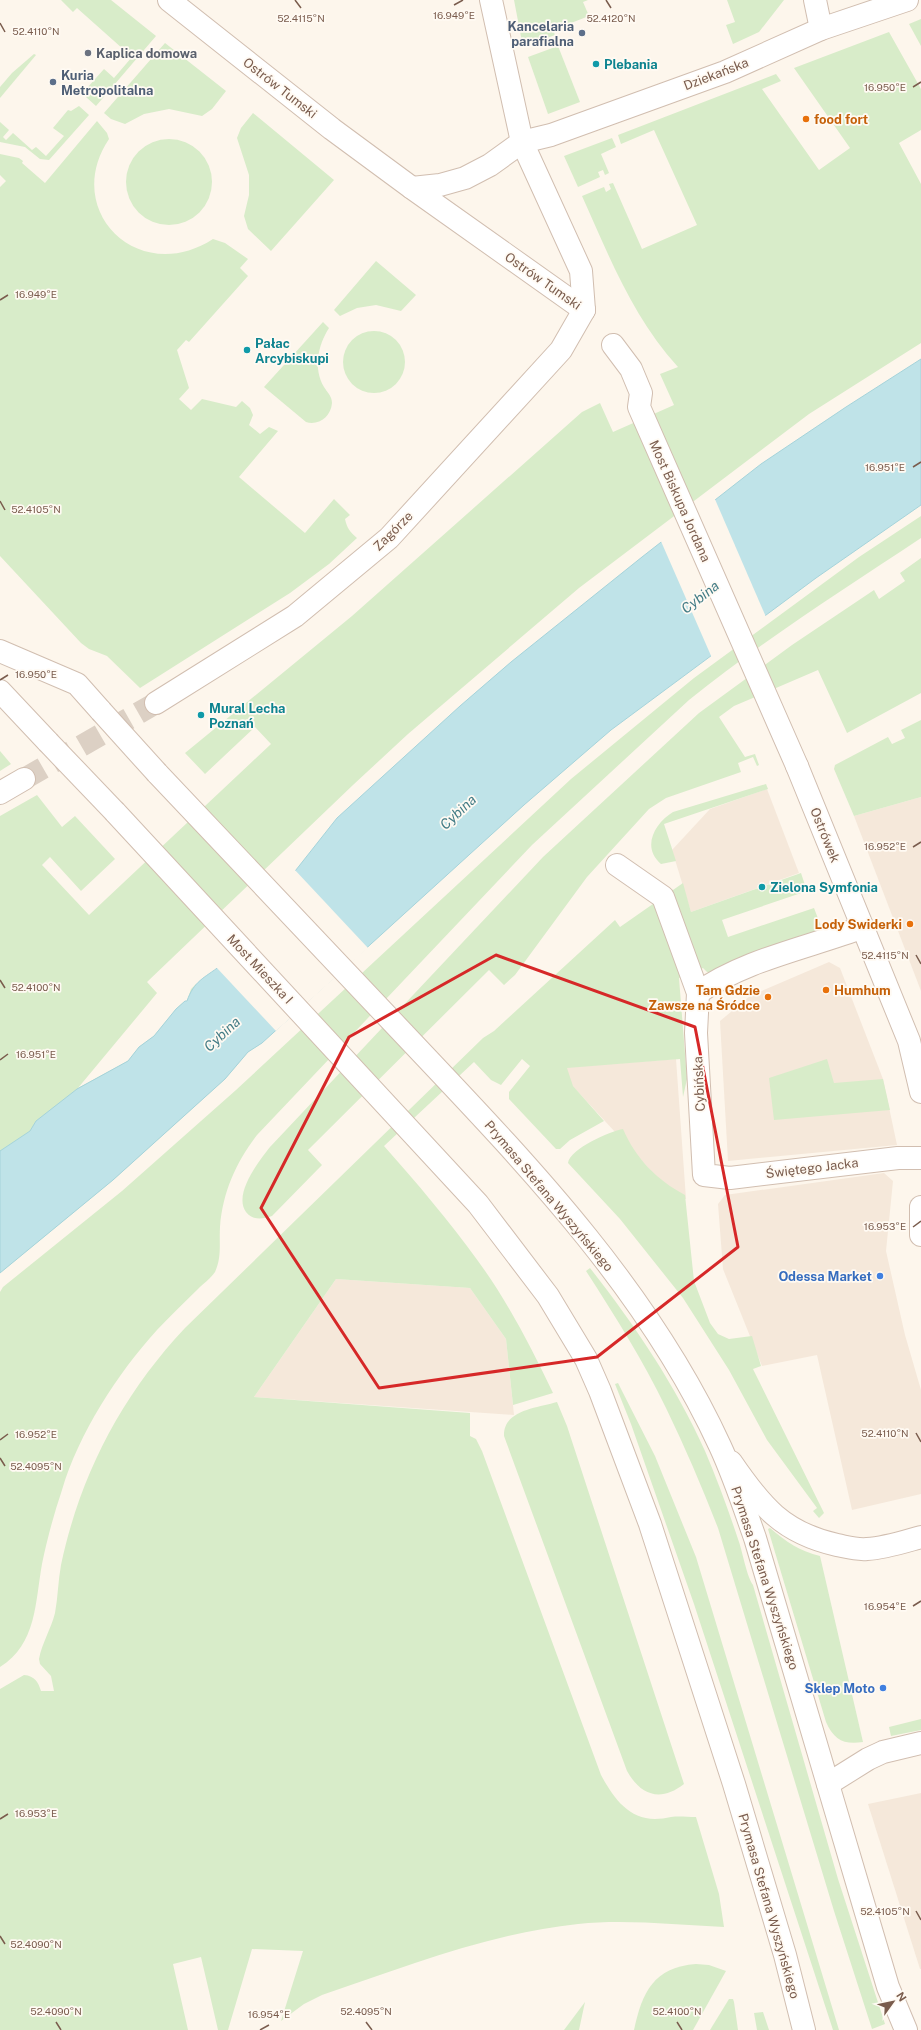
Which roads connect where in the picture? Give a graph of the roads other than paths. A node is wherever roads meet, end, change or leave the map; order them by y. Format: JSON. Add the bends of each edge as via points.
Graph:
{"nodes":[{"id":1,"x":169,"y":0,"type":"edge"},
{"id":2,"x":491,"y":0,"type":"edge"},
{"id":3,"x":815,"y":0,"type":"edge"},
{"id":4,"x":907,"y":0,"type":"edge"},
{"id":5,"x":821,"y":29,"type":"junction"},
{"id":6,"x":522,"y":142,"type":"junction"},
{"id":7,"x":412,"y":188,"type":"junction"},
{"id":8,"x":584,"y":310,"type":"junction"},
{"id":9,"x":613,"y":345,"type":"dead end"},
{"id":10,"x":0,"y":651,"type":"edge"},
{"id":11,"x":0,"y":691,"type":"edge"},
{"id":12,"x":764,"y":693,"type":"joint"},
{"id":13,"x":156,"y":703,"type":"tunnel mouth"},
{"id":14,"x":24,"y":779,"type":"tunnel mouth"},
{"id":15,"x":0,"y":793,"type":"edge"},
{"id":16,"x":617,"y":865,"type":"dead end"},
{"id":17,"x":863,"y":927,"type":"junction"},
{"id":18,"x":698,"y":993,"type":"junction"},
{"id":19,"x":921,"y":1092,"type":"edge"},
{"id":20,"x":406,"y":1126,"type":"joint"},
{"id":21,"x":921,"y":1158,"type":"edge"},
{"id":22,"x":704,"y":1175,"type":"joint"},
{"id":23,"x":921,"y":1207,"type":"edge"},
{"id":24,"x":921,"y":1235,"type":"edge"},
{"id":25,"x":720,"y":1445,"type":"junction"},
{"id":26,"x":921,"y":1537,"type":"edge"},
{"id":27,"x":921,"y":1742,"type":"edge"},
{"id":28,"x":828,"y":1784,"type":"junction"},
{"id":29,"x":804,"y":2030,"type":"edge"},
{"id":30,"x":906,"y":2030,"type":"edge"}],
"edges":[{"from":1,"to":7,"type":"street","name":"Ostrów Tumski","via":[[326,124]]},
{"from":2,"to":6,"type":"street","name":"Ostrów Tumski"},
{"from":3,"to":5,"type":"street"},
{"from":4,"to":5,"type":"street","name":"Dziekańska"},
{"from":5,"to":6,"type":"street","name":"Dziekańska","via":[[725,72],[551,135]]},
{"from":6,"to":7,"type":"street","via":[[490,165],[464,178],[440,185]]},
{"from":6,"to":8,"type":"street","name":"Ostrów Tumski","via":[[581,271]]},
{"from":7,"to":8,"type":"street","name":"Ostrów Tumski"},
{"from":8,"to":13,"type":"street","name":"Zagórze","via":[[562,350],[388,538],[295,616]]},
{"from":9,"to":12,"type":"street","name":"Most Biskupa Jordana","via":[[631,369],[641,393],[639,407]]},
{"from":10,"to":25,"type":"street","name":"Prymasa Stefana Wyszyńskiego","bridge":true,"via":[[77,684],[528,1167],[610,1266],[684,1377]]},
{"from":11,"to":20,"type":"street","name":"Most Mieszka I","bridge":true},
{"from":12,"to":17,"type":"street","name":"Ostrówek"},
{"from":14,"to":15,"type":"street"},
{"from":16,"to":18,"type":"street","name":"Cybińska","via":[[663,897]]},
{"from":17,"to":18,"type":"street","via":[[759,962],[715,980]]},
{"from":17,"to":19,"type":"street","name":"Ostrówek","via":[[909,1041]]},
{"from":18,"to":22,"type":"street","name":"Cybińska","via":[[696,1033]]},
{"from":20,"to":29,"type":"street","name":"Prymasa Stefana Wyszyńskiego","via":[[478,1204],[514,1250],[548,1296],[589,1366],[650,1524],[734,1784],[785,1955]]},
{"from":21,"to":22,"type":"street","name":"Świętego Jacka","via":[[898,1158],[730,1178]]},
{"from":23,"to":24,"type":"street"},
{"from":25,"to":26,"type":"street","via":[[745,1482],[778,1520],[803,1534],[830,1543],[866,1550]]},
{"from":25,"to":28,"type":"street","name":"Prymasa Stefana Wyszyńskiego","via":[[755,1538]]},
{"from":27,"to":28,"type":"street","via":[[883,1752]]},
{"from":28,"to":30,"type":"street","name":"Prymasa Stefana Wyszyńskiego","via":[[888,1987]]}]}
